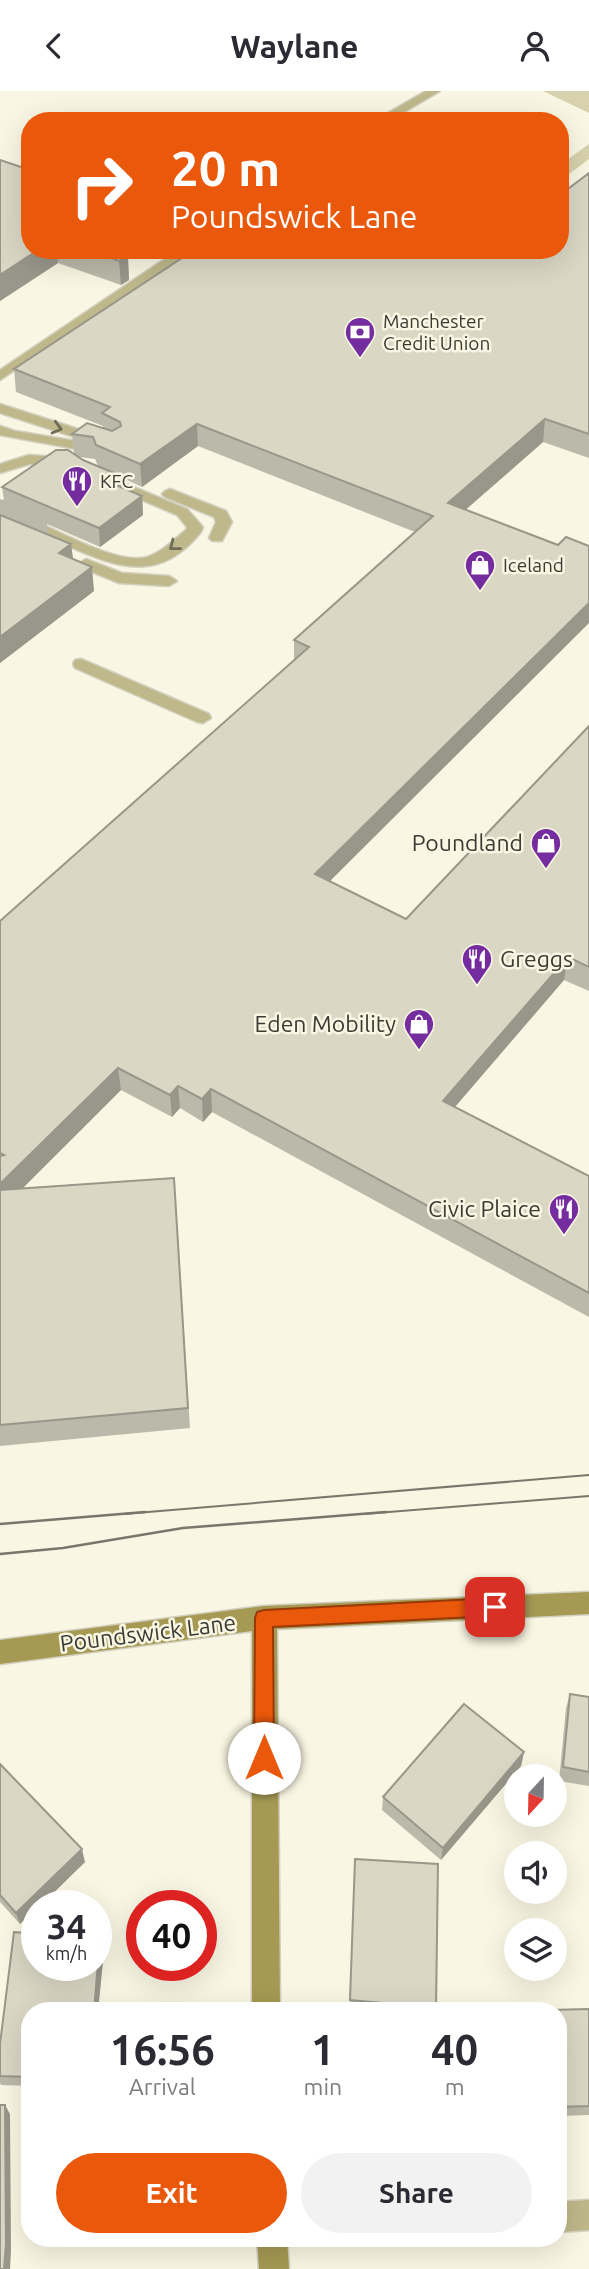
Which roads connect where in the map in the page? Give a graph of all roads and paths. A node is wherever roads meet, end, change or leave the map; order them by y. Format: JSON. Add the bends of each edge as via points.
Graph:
{"nodes":[{"id":1,"x":434,"y":91,"type":"edge"},
{"id":2,"x":396,"y":112,"type":"edge"},
{"id":3,"x":174,"y":259,"type":"edge"},
{"id":4,"x":0,"y":376,"type":"edge"},
{"id":5,"x":0,"y":408,"type":"edge"},
{"id":6,"x":0,"y":430,"type":"edge"},
{"id":7,"x":84,"y":468,"type":"junction"},
{"id":8,"x":0,"y":469,"type":"edge"},
{"id":9,"x":0,"y":512,"type":"edge"},
{"id":10,"x":0,"y":529,"type":"edge"},
{"id":11,"x":217,"y":538,"type":"dead end"},
{"id":12,"x":169,"y":581,"type":"dead end"},
{"id":13,"x":81,"y":664,"type":"dead end"},
{"id":14,"x":204,"y":718,"type":"dead end"},
{"id":15,"x":589,"y":1603,"type":"edge"},
{"id":16,"x":264,"y":1618,"type":"junction"},
{"id":17,"x":0,"y":1652,"type":"edge"},
{"id":18,"x":266,"y":2002,"type":"edge"},
{"id":19,"x":589,"y":2215,"type":"edge"},
{"id":20,"x":567,"y":2216,"type":"edge"},
{"id":21,"x":273,"y":2247,"type":"edge"},
{"id":22,"x":274,"y":2269,"type":"edge"}],
"edges":[{"from":1,"to":2,"type":"street"},
{"from":3,"to":4,"type":"street"},
{"from":5,"to":6,"type":"street","one_way":true,"via":[[114,447],[83,446]]},
{"from":7,"to":8,"type":"street","via":[[54,459],[29,459]]},
{"from":7,"to":9,"type":"street","one_way":true,"via":[[171,505],[191,519],[193,532],[153,562],[129,564]]},
{"from":7,"to":11,"type":"street","via":[[108,469],[221,515],[224,522]]},
{"from":10,"to":12,"type":"street","via":[[119,578]]},
{"from":13,"to":14,"type":"street"},
{"from":15,"to":16,"type":"street","name":"Poundswick Lane"},
{"from":16,"to":17,"type":"street","name":"Poundswick Lane"},
{"from":16,"to":18,"type":"street"},
{"from":19,"to":20,"type":"street"},
{"from":21,"to":22,"type":"street"}]}
